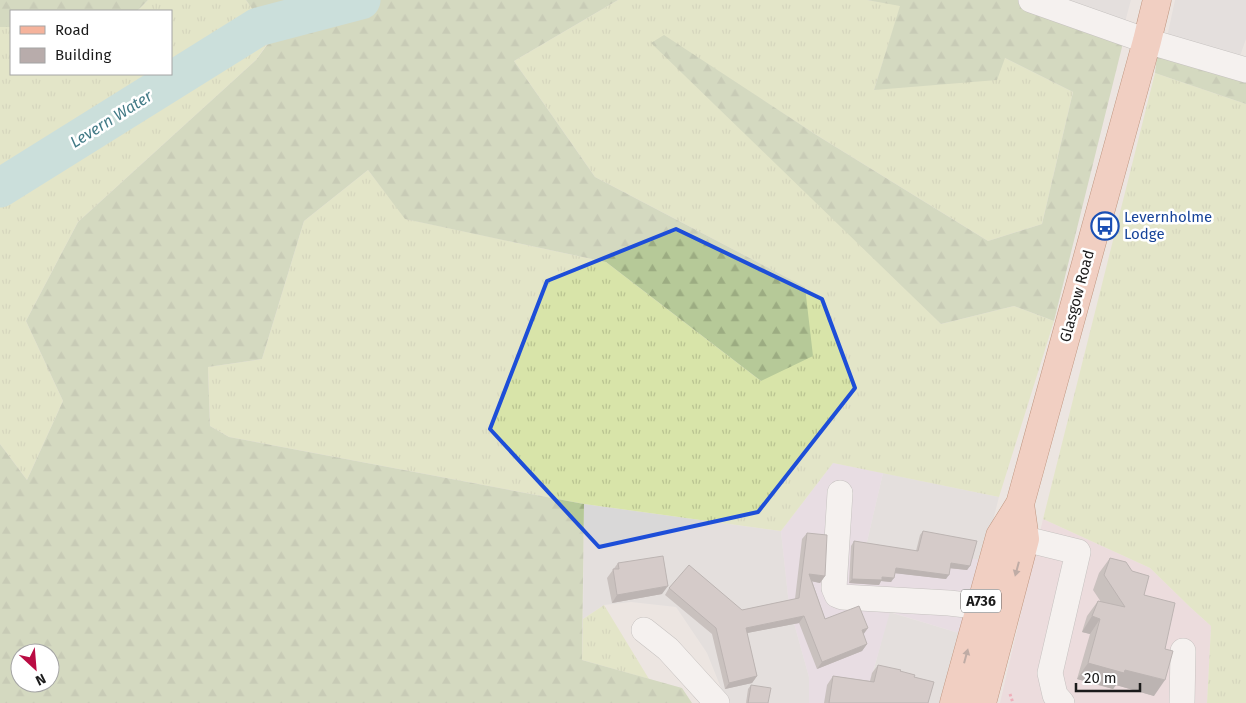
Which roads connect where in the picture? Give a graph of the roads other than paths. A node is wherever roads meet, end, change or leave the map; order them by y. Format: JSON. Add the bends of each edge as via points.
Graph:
{"nodes":[{"id":1,"x":1031,"y":0,"type":"edge"},
{"id":2,"x":1157,"y":0,"type":"edge"},
{"id":3,"x":1147,"y":41,"type":"junction"},
{"id":4,"x":1246,"y":70,"type":"edge"},
{"id":5,"x":840,"y":493,"type":"dead end"},
{"id":6,"x":1012,"y":537,"type":"junction"},
{"id":7,"x":979,"y":607,"type":"junction"},
{"id":8,"x":1006,"y":610,"type":"junction"},
{"id":9,"x":644,"y":630,"type":"dead end"},
{"id":10,"x":1183,"y":651,"type":"dead end"},
{"id":11,"x":717,"y":703,"type":"edge"},
{"id":12,"x":954,"y":703,"type":"edge"},
{"id":13,"x":982,"y":703,"type":"edge"},
{"id":14,"x":1062,"y":703,"type":"edge"},
{"id":15,"x":1182,"y":703,"type":"edge"}],
"edges":[{"from":1,"to":3,"type":"street"},
{"from":2,"to":3,"type":"main road","name":"Glasgow Road","number":"A736"},
{"from":3,"to":4,"type":"street"},
{"from":3,"to":6,"type":"main road","name":"Glasgow Road","number":"A736"},
{"from":5,"to":7,"type":"street","via":[[834,588],[837,595]]},
{"from":6,"to":7,"type":"main road","name":"Glasgow Road","number":"A736"},
{"from":6,"to":8,"type":"main road","name":"Glasgow Road","number":"A736","one_way":true},
{"from":6,"to":14,"type":"street","via":[[1078,552],[1050,673],[1055,695]]},
{"from":7,"to":8,"type":"street"},
{"from":12,"to":7,"type":"main road","name":"Glasgow Road","number":"A736","one_way":true},
{"from":8,"to":13,"type":"main road","name":"Glasgow Road","number":"A736"},
{"from":9,"to":11,"type":"street","via":[[668,649]]},
{"from":10,"to":15,"type":"street"}]}
